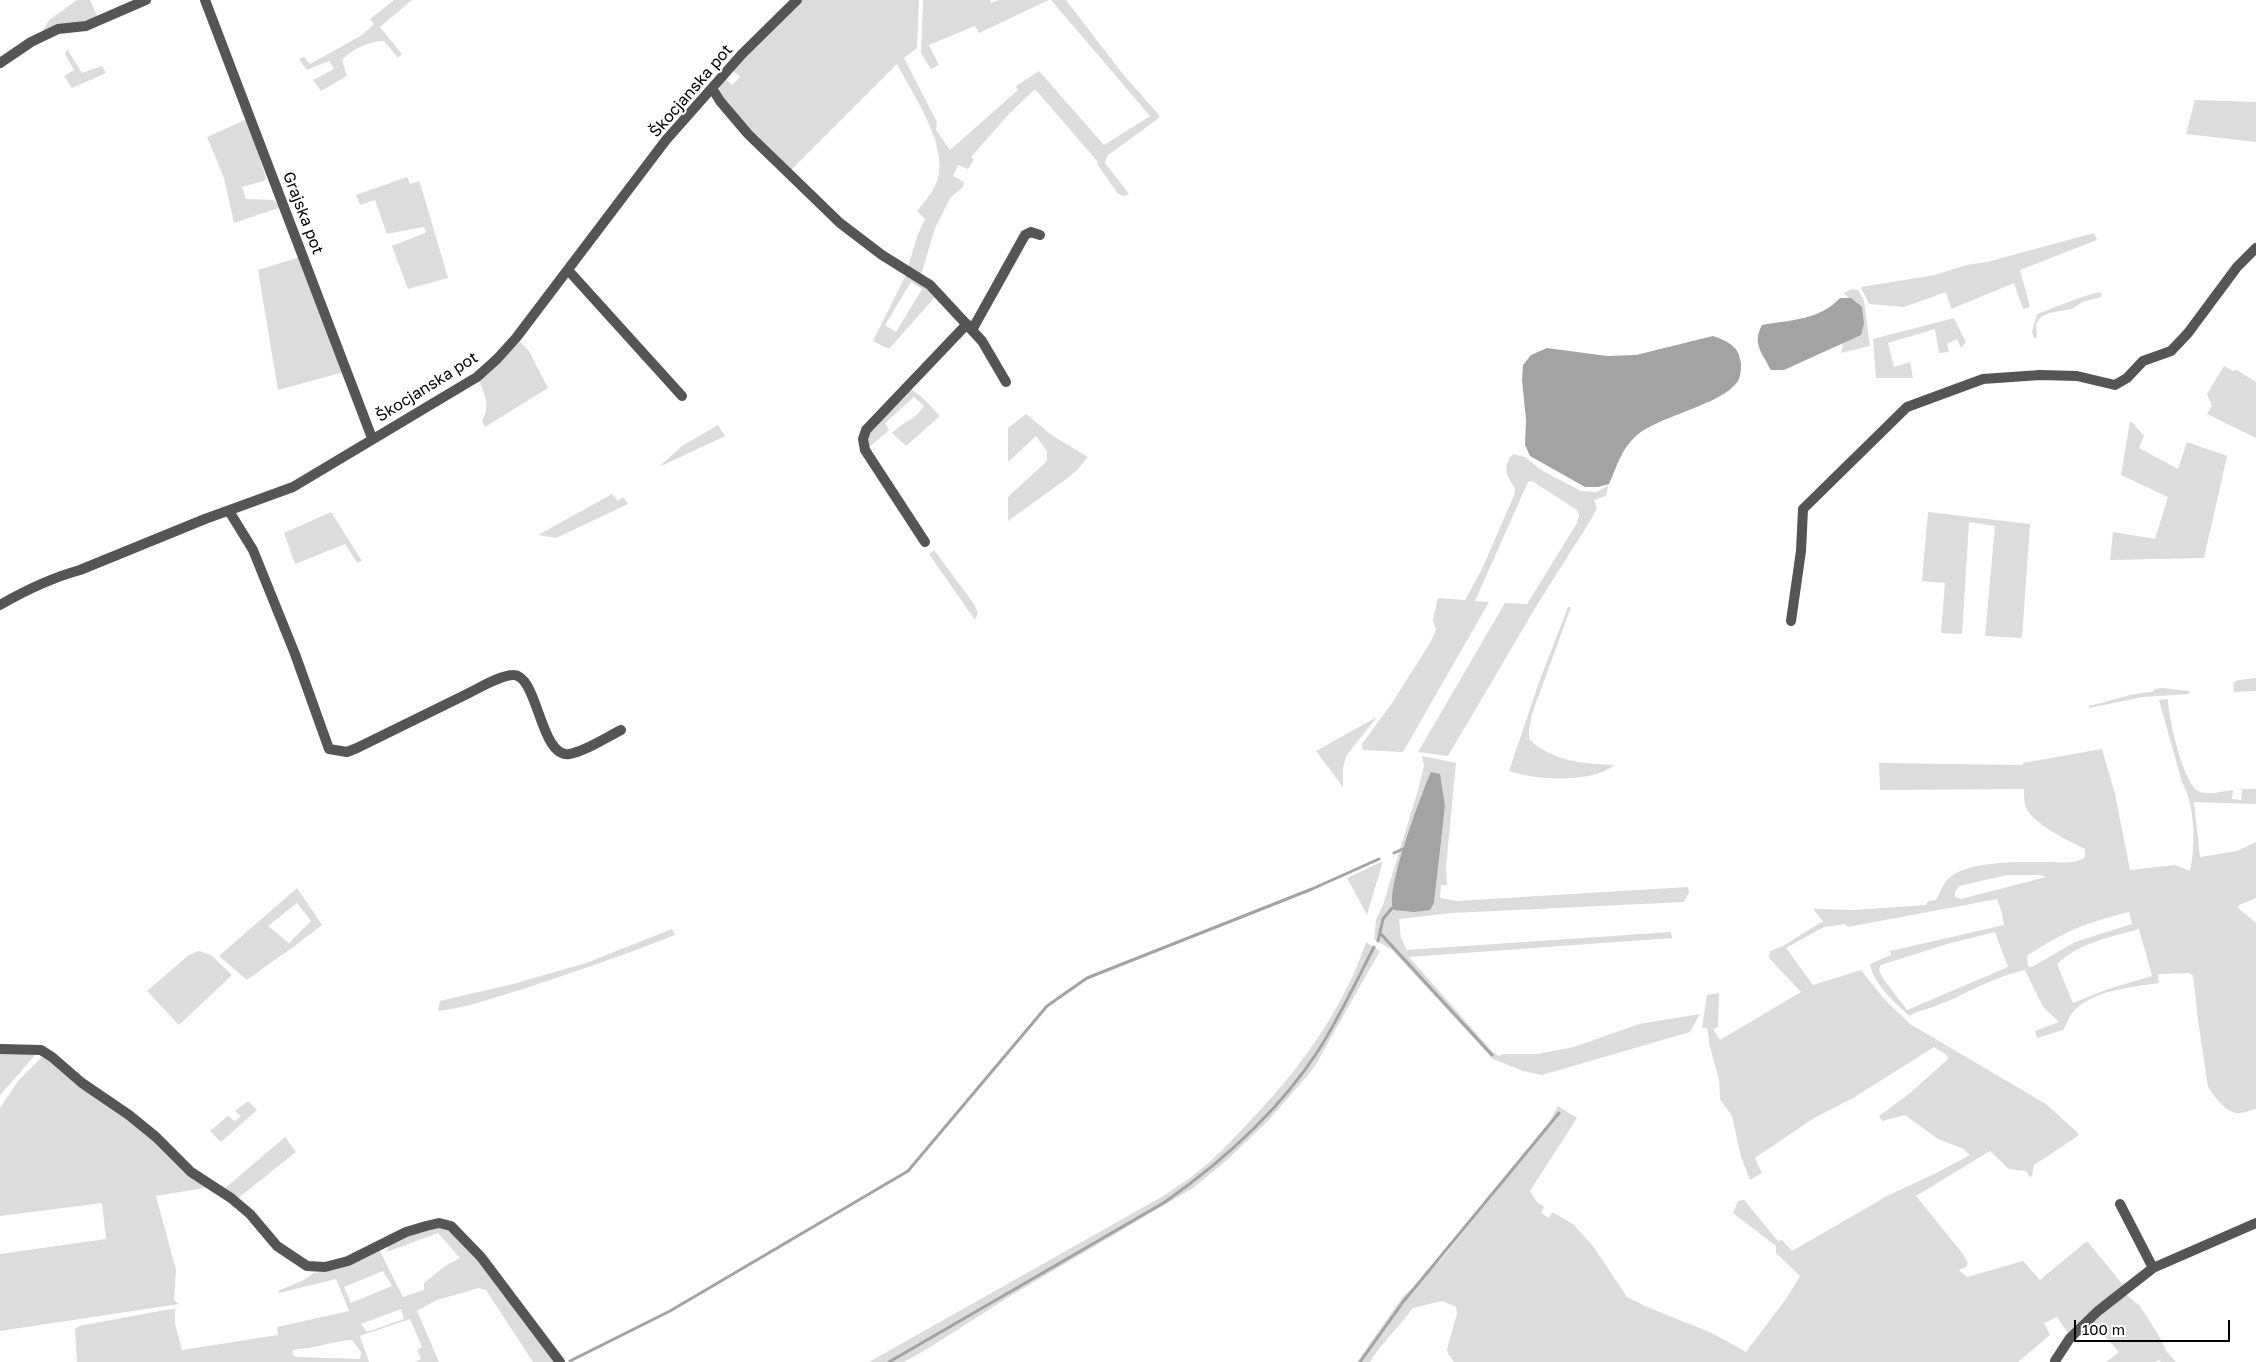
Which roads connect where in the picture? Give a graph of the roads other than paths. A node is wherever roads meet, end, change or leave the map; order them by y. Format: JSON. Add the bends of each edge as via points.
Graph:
{"nodes":[{"id":1,"x":146,"y":0,"type":"edge"},
{"id":2,"x":205,"y":0,"type":"edge"},
{"id":3,"x":797,"y":0,"type":"edge"},
{"id":4,"x":0,"y":63,"type":"edge"},
{"id":5,"x":712,"y":88,"type":"junction"},
{"id":6,"x":1040,"y":235,"type":"dead end"},
{"id":7,"x":2256,"y":248,"type":"edge"},
{"id":8,"x":568,"y":270,"type":"junction"},
{"id":9,"x":970,"y":327,"type":"junction"},
{"id":10,"x":1006,"y":382,"type":"dead end"},
{"id":11,"x":682,"y":396,"type":"dead end"},
{"id":12,"x":372,"y":438,"type":"junction"},
{"id":13,"x":229,"y":511,"type":"junction"},
{"id":14,"x":926,"y":542,"type":"dead end"},
{"id":15,"x":0,"y":605,"type":"edge"},
{"id":16,"x":1791,"y":621,"type":"dead end"},
{"id":17,"x":621,"y":730,"type":"dead end"},
{"id":18,"x":0,"y":1049,"type":"edge"},
{"id":19,"x":2120,"y":1204,"type":"dead end"},
{"id":20,"x":2256,"y":1224,"type":"edge"},
{"id":21,"x":2153,"y":1268,"type":"junction"},
{"id":22,"x":2055,"y":1361,"type":"edge"},
{"id":23,"x":560,"y":1362,"type":"edge"}],
"edges":[{"from":1,"to":4,"type":"street","via":[[86,26],[58,29]]},
{"from":2,"to":12,"type":"street","name":"Grajska pot"},
{"from":3,"to":5,"type":"street","name":"Škocjanska pot"},
{"from":5,"to":8,"type":"street","name":"Škocjanska pot","via":[[666,140]]},
{"from":5,"to":9,"type":"street","via":[[748,134],[840,223],[882,255],[930,285]]},
{"from":6,"to":9,"type":"street","via":[[1031,232],[1025,235]]},
{"from":7,"to":16,"type":"street","via":[[2237,267],[2171,351],[2143,361],[2115,385],[2076,376],[1983,379],[1907,407],[1802,509],[1802,551]]},
{"from":8,"to":11,"type":"street"},
{"from":8,"to":12,"type":"street","name":"Škocjanska pot","via":[[516,338],[477,377]]},
{"from":9,"to":10,"type":"street","via":[[982,340]]},
{"from":9,"to":14,"type":"street","via":[[866,430],[863,439],[865,450],[879,474]]},
{"from":12,"to":13,"type":"street","name":"Škocjanska pot","via":[[293,487]]},
{"from":13,"to":15,"type":"street","name":"Škocjanska pot","via":[[28,589]]},
{"from":13,"to":17,"type":"street","via":[[253,550],[329,749],[347,752],[358,748],[488,684],[513,675],[520,677],[527,686],[547,736],[560,753],[574,752]]},
{"from":18,"to":23,"type":"street","via":[[41,1050],[52,1057],[82,1083],[156,1136],[191,1172],[231,1198],[250,1214],[277,1246],[307,1266],[325,1267],[348,1261],[406,1232],[426,1226],[439,1223],[452,1226],[481,1257]]},
{"from":19,"to":21,"type":"street"},
{"from":20,"to":21,"type":"street"},
{"from":21,"to":22,"type":"street","via":[[2098,1311],[2070,1338]]}]}
